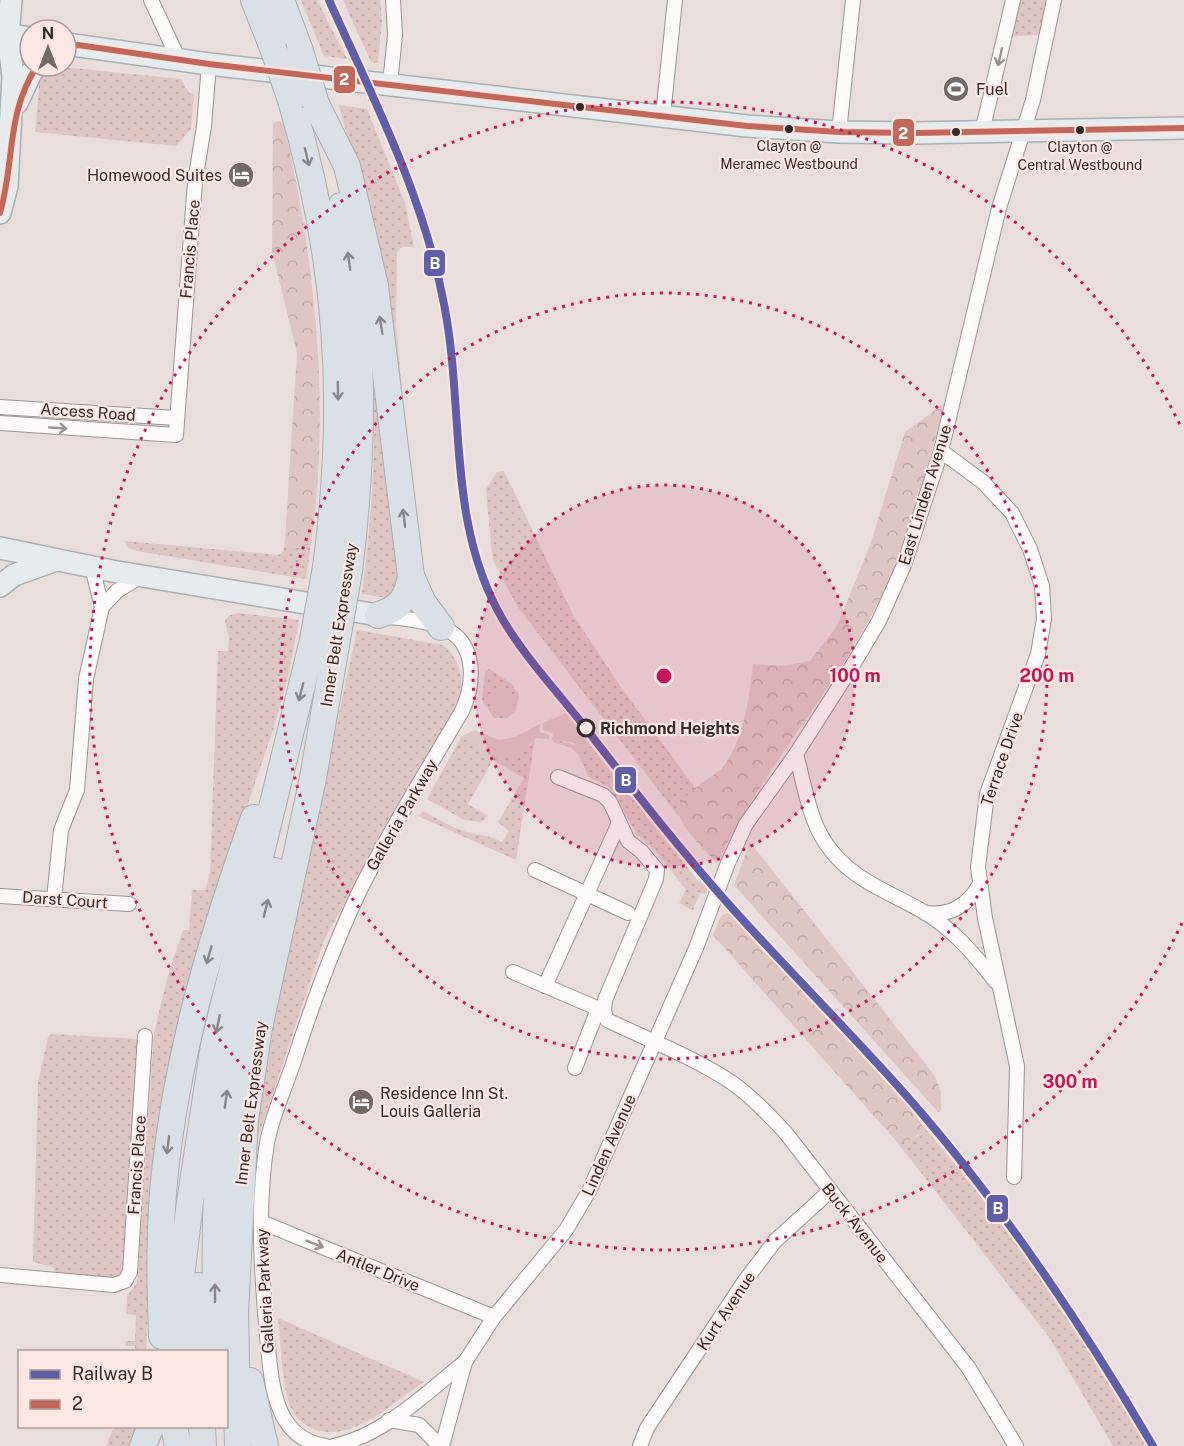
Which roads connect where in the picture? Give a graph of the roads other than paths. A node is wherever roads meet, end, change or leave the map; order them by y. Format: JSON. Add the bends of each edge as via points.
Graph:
{"nodes":[{"id":1,"x":11,"y":0,"type":"edge"},
{"id":2,"x":151,"y":0,"type":"edge"},
{"id":3,"x":254,"y":0,"type":"edge"},
{"id":4,"x":282,"y":0,"type":"edge"},
{"id":5,"x":393,"y":0,"type":"edge"},
{"id":6,"x":675,"y":0,"type":"edge"},
{"id":7,"x":853,"y":0,"type":"edge"},
{"id":8,"x":1013,"y":0,"type":"edge"},
{"id":9,"x":1054,"y":0,"type":"edge"},
{"id":10,"x":4,"y":41,"type":"edge"},
{"id":11,"x":78,"y":47,"type":"edge"},
{"id":12,"x":179,"y":60,"type":"junction"},
{"id":13,"x":209,"y":64,"type":"junction"},
{"id":14,"x":29,"y":78,"type":"edge"},
{"id":15,"x":390,"y":84,"type":"junction"},
{"id":16,"x":316,"y":104,"type":"junction"},
{"id":17,"x":663,"y":115,"type":"junction"},
{"id":18,"x":11,"y":118,"type":"junction"},
{"id":19,"x":1184,"y":128,"type":"edge"},
{"id":20,"x":1022,"y":131,"type":"junction"},
{"id":21,"x":840,"y":132,"type":"junction"},
{"id":22,"x":982,"y":132,"type":"junction"},
{"id":23,"x":0,"y":213,"type":"edge"},
{"id":24,"x":0,"y":407,"type":"edge"},
{"id":25,"x":177,"y":418,"type":"junction"},
{"id":26,"x":0,"y":423,"type":"edge"},
{"id":27,"x":176,"y":435,"type":"joint"},
{"id":28,"x":941,"y":451,"type":"junction"},
{"id":29,"x":0,"y":548,"type":"edge"},
{"id":30,"x":57,"y":560,"type":"junction"},
{"id":31,"x":92,"y":567,"type":"junction"},
{"id":32,"x":337,"y":569,"type":"junction"},
{"id":33,"x":141,"y":576,"type":"junction"},
{"id":34,"x":411,"y":576,"type":"junction"},
{"id":35,"x":0,"y":586,"type":"edge"},
{"id":36,"x":102,"y":607,"type":"junction"},
{"id":37,"x":378,"y":615,"type":"junction"},
{"id":38,"x":441,"y":627,"type":"junction"},
{"id":39,"x":327,"y":651,"type":"junction"},
{"id":40,"x":288,"y":743,"type":"junction"},
{"id":41,"x":796,"y":754,"type":"junction"},
{"id":42,"x":558,"y":777,"type":"dead end"},
{"id":43,"x":619,"y":823,"type":"junction"},
{"id":44,"x":746,"y":824,"type":"joint"},
{"id":45,"x":535,"y":870,"type":"dead end"},
{"id":46,"x":980,"y":884,"type":"junction"},
{"id":47,"x":587,"y":894,"type":"junction"},
{"id":48,"x":0,"y":896,"type":"edge"},
{"id":49,"x":54,"y":899,"type":"junction"},
{"id":50,"x":129,"y":904,"type":"dead end"},
{"id":51,"x":925,"y":912,"type":"junction"},
{"id":52,"x":628,"y":913,"type":"dead end"},
{"id":53,"x":513,"y":972,"type":"dead end"},
{"id":54,"x":545,"y":986,"type":"junction"},
{"id":55,"x":999,"y":986,"type":"junction"},
{"id":56,"x":601,"y":1010,"type":"junction"},
{"id":57,"x":145,"y":1036,"type":"dead end"},
{"id":58,"x":654,"y":1042,"type":"junction"},
{"id":59,"x":574,"y":1068,"type":"dead end"},
{"id":60,"x":202,"y":1118,"type":"junction"},
{"id":61,"x":1014,"y":1177,"type":"dead end"},
{"id":62,"x":830,"y":1191,"type":"junction"},
{"id":63,"x":261,"y":1222,"type":"junction"},
{"id":64,"x":238,"y":1253,"type":"junction"},
{"id":65,"x":0,"y":1275,"type":"edge"},
{"id":66,"x":494,"y":1317,"type":"junction"},
{"id":67,"x":165,"y":1350,"type":"edge"},
{"id":68,"x":165,"y":1350,"type":"edge"},
{"id":69,"x":198,"y":1350,"type":"edge"},
{"id":70,"x":217,"y":1350,"type":"edge"},
{"id":71,"x":465,"y":1362,"type":"junction"},
{"id":72,"x":389,"y":1420,"type":"junction"},
{"id":73,"x":174,"y":1428,"type":"edge"},
{"id":74,"x":202,"y":1428,"type":"edge"},
{"id":75,"x":221,"y":1428,"type":"edge"},
{"id":76,"x":178,"y":1446,"type":"edge"},
{"id":77,"x":203,"y":1446,"type":"edge"},
{"id":78,"x":223,"y":1446,"type":"edge"},
{"id":79,"x":238,"y":1446,"type":"edge"},
{"id":80,"x":265,"y":1446,"type":"edge"},
{"id":81,"x":326,"y":1446,"type":"edge"},
{"id":82,"x":333,"y":1446,"type":"edge"},
{"id":83,"x":441,"y":1446,"type":"edge"},
{"id":84,"x":640,"y":1446,"type":"edge"},
{"id":85,"x":1016,"y":1446,"type":"edge"}],
"edges":[{"from":1,"to":10,"type":"main road"},
{"from":2,"to":12,"type":"street"},
{"from":3,"to":32,"type":"highway","name":"Inner Belt Expressway","one_way":true,"bridge":true,"via":[[291,100],[324,234],[335,320]]},
{"from":4,"to":16,"type":"highway","name":"Inner Belt Expressway","bridge":true},
{"from":5,"to":15,"type":"street","via":[[395,35]]},
{"from":6,"to":17,"type":"street"},
{"from":7,"to":21,"type":"street"},
{"from":8,"to":22,"type":"street","one_way":true},
{"from":9,"to":20,"type":"street","name":"East Linden Avenue","via":[[1033,100]]},
{"from":10,"to":18,"type":"main road","via":[[13,77]]},
{"from":11,"to":12,"type":"main road"},
{"from":12,"to":13,"type":"main road"},
{"from":13,"to":15,"type":"main road"},
{"from":13,"to":25,"type":"street","name":"Francis Place","via":[[195,182]]},
{"from":14,"to":18,"type":"main road"},
{"from":15,"to":17,"type":"main road"},
{"from":32,"to":16,"type":"highway","name":"Inner Belt Expressway","one_way":true,"via":[[359,447],[357,342],[342,213]]},
{"from":34,"to":16,"type":"highway","one_way":true,"via":[[375,286],[347,166]]},
{"from":17,"to":21,"type":"main road"},
{"from":18,"to":23,"type":"main road","via":[[7,186]]},
{"from":19,"to":20,"type":"main road"},
{"from":20,"to":22,"type":"main road"},
{"from":20,"to":28,"type":"street","name":"East Linden Avenue","via":[[999,208]]},
{"from":21,"to":22,"type":"main road"},
{"from":24,"to":25,"type":"street","name":"Access Road"},
{"from":25,"to":27,"type":"street","name":"Francis Place"},
{"from":26,"to":27,"type":"street","name":"Access Road","one_way":true},
{"from":28,"to":41,"type":"street","name":"East Linden Avenue","via":[[904,565],[879,621]]},
{"from":28,"to":46,"type":"street","name":"Terrace Drive","via":[[983,482],[1012,513],[1042,586],[1044,619],[1038,654],[987,794],[978,867]]},
{"from":29,"to":30,"type":"main road","name":"Galleria Parkway"},
{"from":30,"to":31,"type":"main road","name":"Galleria Parkway"},
{"from":30,"to":35,"type":"main road","via":[[14,574]]},
{"from":31,"to":33,"type":"main road","name":"Galleria Parkway"},
{"from":31,"to":36,"type":"street"},
{"from":32,"to":39,"type":"highway","name":"Inner Belt Expressway","bridge":true},
{"from":33,"to":36,"type":"street","via":[[117,591]]},
{"from":33,"to":37,"type":"main road","name":"Galleria Parkway"},
{"from":34,"to":37,"type":"highway","via":[[403,601]]},
{"from":34,"to":38,"type":"highway","via":[[423,603]]},
{"from":36,"to":49,"type":"street","via":[[86,679],[77,790],[61,830]]},
{"from":37,"to":38,"type":"street","name":"Galleria Parkway"},
{"from":38,"to":63,"type":"street","name":"Galleria Parkway","via":[[455,634],[467,649],[471,674],[468,697],[362,887],[337,940],[268,1140]]},
{"from":39,"to":40,"type":"highway","name":"Inner Belt Expressway","one_way":true},
{"from":39,"to":64,"type":"highway","name":"Inner Belt Expressway","via":[[315,766],[251,1074],[241,1166]]},
{"from":70,"to":39,"type":"highway","one_way":true,"via":[[218,1181],[233,1055]]},
{"from":40,"to":60,"type":"highway","name":"Inner Belt Expressway","one_way":true,"via":[[222,1005]]},
{"from":40,"to":67,"type":"highway","one_way":true,"via":[[232,881],[186,1045],[170,1126],[164,1184],[160,1266]]},
{"from":41,"to":44,"type":"street","name":"East Linden Avenue"},
{"from":41,"to":51,"type":"street","via":[[815,821],[837,858],[867,884]]},
{"from":42,"to":43,"type":"street","via":[[603,795]]},
{"from":43,"to":47,"type":"street"},
{"from":43,"to":56,"type":"street","via":[[628,841],[657,870]]},
{"from":44,"to":58,"type":"street","name":"Linden Avenue"},
{"from":45,"to":47,"type":"street"},
{"from":46,"to":51,"type":"street","via":[[967,902],[953,912]]},
{"from":46,"to":55,"type":"street","name":"Terrace Drive"},
{"from":47,"to":52,"type":"street"},
{"from":47,"to":54,"type":"street"},
{"from":48,"to":49,"type":"street","name":"Darst Court"},
{"from":49,"to":50,"type":"street","name":"Darst Court"},
{"from":51,"to":55,"type":"street","via":[[950,930]]},
{"from":53,"to":54,"type":"street","name":"Buck Avenue"},
{"from":54,"to":56,"type":"street","name":"Buck Avenue"},
{"from":55,"to":61,"type":"street","name":"Terrace Drive","via":[[1010,1021],[1017,1066]]},
{"from":56,"to":58,"type":"street","name":"Buck Avenue","via":[[607,1020]]},
{"from":56,"to":59,"type":"street"},
{"from":57,"to":65,"type":"street","name":"Francis Place","via":[[130,1272],[125,1281],[114,1285]]},
{"from":58,"to":62,"type":"street","name":"Buck Avenue","via":[[702,1064],[756,1102],[785,1132]]},
{"from":58,"to":66,"type":"street","name":"Linden Avenue","via":[[589,1191],[566,1230]]},
{"from":60,"to":68,"type":"highway","via":[[180,1282]]},
{"from":60,"to":69,"type":"highway"},
{"from":62,"to":84,"type":"street","name":"Kurt Avenue","via":[[775,1241],[744,1282],[647,1428]]},
{"from":62,"to":85,"type":"street","name":"Buck Avenue","via":[[968,1367]]},
{"from":63,"to":66,"type":"street","name":"Antler Drive","one_way":true},
{"from":63,"to":81,"type":"street","name":"Galleria Parkway","via":[[264,1304],[278,1409],[290,1429],[307,1441]]},
{"from":64,"to":79,"type":"highway"},
{"from":64,"to":80,"type":"highway","via":[[248,1369]]},
{"from":66,"to":71,"type":"street","name":"Linden Avenue"},
{"from":71,"to":72,"type":"street"},
{"from":71,"to":83,"type":"street","name":"Linden Avenue"},
{"from":72,"to":82,"type":"street","via":[[357,1439]]},
{"from":72,"to":83,"type":"street","via":[[419,1425]]},
{"from":73,"to":76,"type":"highway"},
{"from":74,"to":77,"type":"highway"},
{"from":75,"to":78,"type":"highway"}]}
